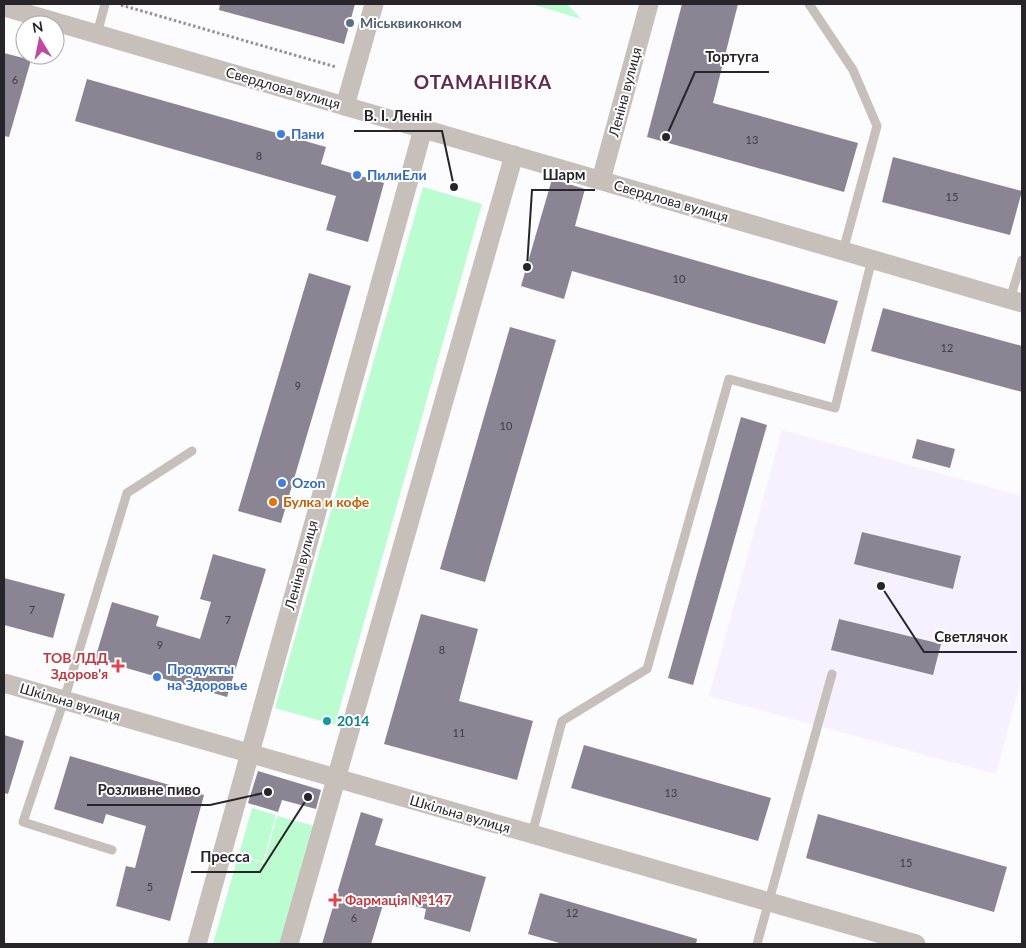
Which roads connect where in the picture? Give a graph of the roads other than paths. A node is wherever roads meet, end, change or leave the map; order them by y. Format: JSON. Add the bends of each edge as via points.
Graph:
{"nodes":[{"id":1,"x":105,"y":4,"type":"edge"},
{"id":2,"x":374,"y":4,"type":"edge"},
{"id":3,"x":649,"y":4,"type":"edge"},
{"id":4,"x":810,"y":4,"type":"edge"},
{"id":5,"x":4,"y":7,"type":"edge"},
{"id":6,"x":96,"y":34,"type":"junction"},
{"id":7,"x":345,"y":106,"type":"junction"},
{"id":8,"x":423,"y":129,"type":"junction"},
{"id":9,"x":514,"y":155,"type":"junction"},
{"id":10,"x":601,"y":180,"type":"junction"},
{"id":11,"x":843,"y":251,"type":"junction"},
{"id":12,"x":872,"y":259,"type":"junction"},
{"id":13,"x":1022,"y":260,"type":"edge"},
{"id":14,"x":1016,"y":301,"type":"edge"},
{"id":15,"x":192,"y":451,"type":"dead end"},
{"id":16,"x":832,"y":674,"type":"dead end"},
{"id":17,"x":4,"y":683,"type":"edge"},
{"id":18,"x":64,"y":700,"type":"junction"},
{"id":19,"x":250,"y":754,"type":"junction"},
{"id":20,"x":336,"y":778,"type":"junction"},
{"id":21,"x":532,"y":834,"type":"junction"},
{"id":22,"x":112,"y":850,"type":"dead end"},
{"id":23,"x":768,"y":902,"type":"junction"},
{"id":24,"x":197,"y":944,"type":"edge"},
{"id":25,"x":289,"y":944,"type":"edge"},
{"id":26,"x":757,"y":944,"type":"edge"},
{"id":27,"x":916,"y":944,"type":"edge"}],
"edges":[{"from":1,"to":6,"type":"lane"},
{"from":2,"to":7,"type":"street"},
{"from":3,"to":10,"type":"street","name":"Леніна вулиця"},
{"from":4,"to":11,"type":"lane","via":[[853,70],[877,126]]},
{"from":5,"to":6,"type":"street","name":"Свердлова вулиця"},
{"from":6,"to":7,"type":"street","name":"Свердлова вулиця"},
{"from":7,"to":8,"type":"street","name":"Свердлова вулиця"},
{"from":8,"to":9,"type":"street","name":"Свердлова вулиця"},
{"from":8,"to":19,"type":"street","name":"Леніна вулиця"},
{"from":9,"to":10,"type":"street","name":"Свердлова вулиця"},
{"from":9,"to":20,"type":"street"},
{"from":10,"to":11,"type":"street","name":"Свердлова вулиця"},
{"from":11,"to":12,"type":"street","name":"Свердлова вулиця"},
{"from":12,"to":14,"type":"street","name":"Свердлова вулиця"},
{"from":12,"to":21,"type":"lane","via":[[835,408],[729,379],[647,668],[562,721]]},
{"from":13,"to":14,"type":"lane"},
{"from":15,"to":18,"type":"lane","via":[[127,493]]},
{"from":16,"to":23,"type":"lane"},
{"from":17,"to":18,"type":"street","name":"Шкільна вулиця"},
{"from":18,"to":19,"type":"street","name":"Шкільна вулиця"},
{"from":18,"to":22,"type":"lane","via":[[23,822]]},
{"from":19,"to":20,"type":"street","name":"Шкільна вулиця"},
{"from":19,"to":24,"type":"street","name":"Леніна вулиця"},
{"from":20,"to":21,"type":"street","name":"Шкільна вулиця"},
{"from":20,"to":25,"type":"street"},
{"from":21,"to":23,"type":"street","name":"Шкільна вулиця"},
{"from":23,"to":26,"type":"lane"},
{"from":23,"to":27,"type":"street","name":"Шкільна вулиця"}]}
